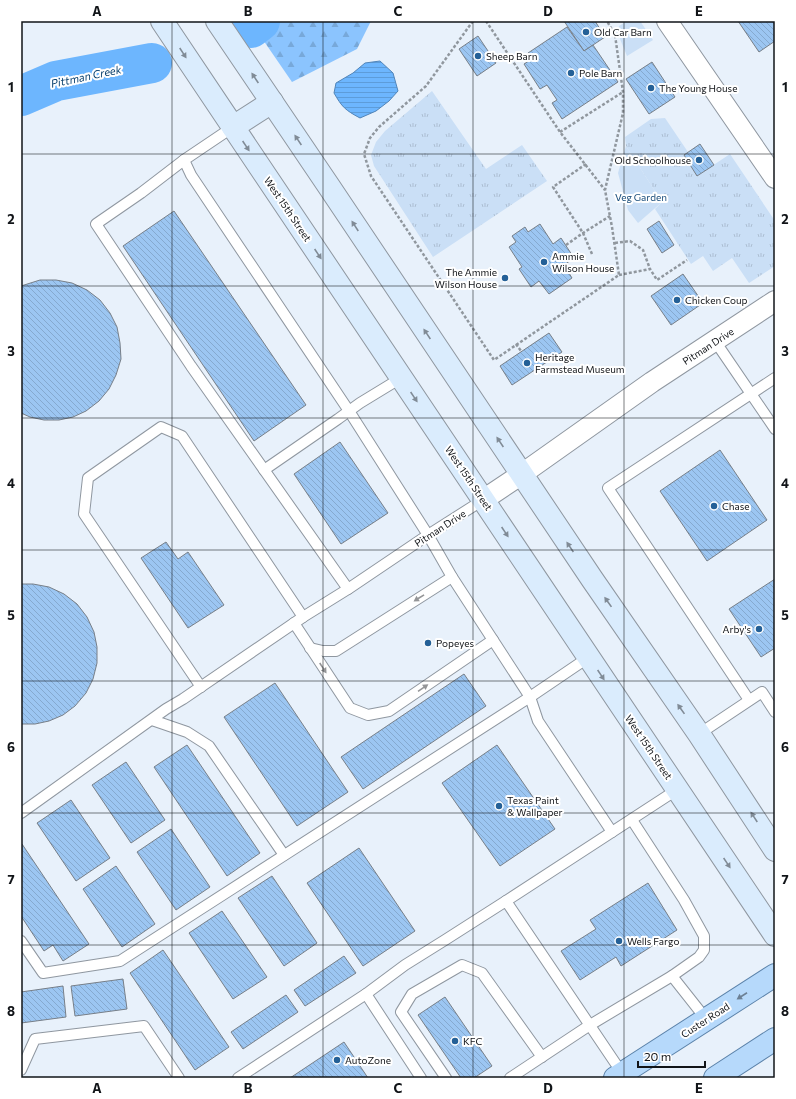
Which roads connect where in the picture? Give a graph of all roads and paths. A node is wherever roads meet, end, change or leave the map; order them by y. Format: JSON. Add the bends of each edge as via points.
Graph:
{"nodes":[{"id":1,"x":217,"y":21,"type":"edge"},
{"id":2,"x":473,"y":21,"type":"edge"},
{"id":3,"x":486,"y":21,"type":"edge"},
{"id":4,"x":607,"y":21,"type":"edge"},
{"id":5,"x":667,"y":21,"type":"edge"},
{"id":6,"x":164,"y":24,"type":"edge"},
{"id":7,"x":623,"y":92,"type":"junction"},
{"id":8,"x":272,"y":102,"type":"junction"},
{"id":9,"x":233,"y":127,"type":"junction"},
{"id":10,"x":560,"y":132,"type":"junction"},
{"id":11,"x":184,"y":160,"type":"junction"},
{"id":12,"x":586,"y":164,"type":"junction"},
{"id":13,"x":775,"y":178,"type":"edge"},
{"id":14,"x":605,"y":190,"type":"junction"},
{"id":15,"x":610,"y":216,"type":"junction"},
{"id":16,"x":583,"y":233,"type":"junction"},
{"id":17,"x":615,"y":243,"type":"junction"},
{"id":18,"x":566,"y":245,"type":"dead end"},
{"id":19,"x":592,"y":254,"type":"dead end"},
{"id":20,"x":687,"y":260,"type":"dead end"},
{"id":21,"x":650,"y":269,"type":"junction"},
{"id":22,"x":619,"y":275,"type":"junction"},
{"id":23,"x":775,"y":301,"type":"edge"},
{"id":24,"x":715,"y":341,"type":"junction"},
{"id":25,"x":516,"y":344,"type":"junction"},
{"id":26,"x":522,"y":351,"type":"dead end"},
{"id":27,"x":401,"y":378,"type":"junction"},
{"id":28,"x":775,"y":378,"type":"edge"},
{"id":29,"x":751,"y":394,"type":"junction"},
{"id":30,"x":349,"y":411,"type":"junction"},
{"id":31,"x":775,"y":430,"type":"edge"},
{"id":32,"x":264,"y":470,"type":"junction"},
{"id":33,"x":522,"y":474,"type":"junction"},
{"id":34,"x":483,"y":500,"type":"junction"},
{"id":35,"x":428,"y":535,"type":"junction"},
{"id":36,"x":452,"y":577,"type":"junction"},
{"id":37,"x":348,"y":590,"type":"junction"},
{"id":38,"x":303,"y":617,"type":"junction"},
{"id":39,"x":294,"y":623,"type":"junction"},
{"id":40,"x":493,"y":640,"type":"junction"},
{"id":41,"x":310,"y":648,"type":"junction"},
{"id":42,"x":589,"y":657,"type":"junction"},
{"id":43,"x":201,"y":687,"type":"junction"},
{"id":44,"x":530,"y":697,"type":"junction"},
{"id":45,"x":749,"y":700,"type":"junction"},
{"id":46,"x":775,"y":712,"type":"edge"},
{"id":47,"x":152,"y":720,"type":"junction"},
{"id":48,"x":699,"y":734,"type":"junction"},
{"id":49,"x":678,"y":790,"type":"junction"},
{"id":50,"x":21,"y":813,"type":"edge"},
{"id":51,"x":632,"y":820,"type":"junction"},
{"id":52,"x":612,"y":832,"type":"junction"},
{"id":53,"x":775,"y":850,"type":"edge"},
{"id":54,"x":284,"y":855,"type":"junction"},
{"id":55,"x":506,"y":901,"type":"junction"},
{"id":56,"x":775,"y":935,"type":"edge"},
{"id":57,"x":21,"y":941,"type":"edge"},
{"id":58,"x":775,"y":975,"type":"edge"},
{"id":59,"x":672,"y":976,"type":"junction"},
{"id":60,"x":366,"y":994,"type":"junction"},
{"id":61,"x":706,"y":1019,"type":"junction"},
{"id":62,"x":590,"y":1025,"type":"junction"},
{"id":63,"x":775,"y":1040,"type":"edge"},
{"id":64,"x":542,"y":1057,"type":"junction"},
{"id":65,"x":21,"y":1070,"type":"edge"},
{"id":66,"x":619,"y":1076,"type":"edge"},
{"id":67,"x":179,"y":1078,"type":"edge"},
{"id":68,"x":238,"y":1078,"type":"edge"},
{"id":69,"x":421,"y":1078,"type":"edge"},
{"id":70,"x":446,"y":1078,"type":"edge"},
{"id":71,"x":510,"y":1078,"type":"edge"},
{"id":72,"x":715,"y":1078,"type":"edge"}],
"edges":[{"from":8,"to":1,"type":"main road","one_way":true},
{"from":2,"to":25,"type":"path","via":[[426,86],[370,138],[364,154],[372,176],[494,360]]},
{"from":3,"to":10,"type":"path"},
{"from":4,"to":7,"type":"path","via":[[615,35]]},
{"from":5,"to":13,"type":"street"},
{"from":6,"to":9,"type":"main road","name":"West 15th Street","one_way":true},
{"from":7,"to":10,"type":"path"},
{"from":7,"to":14,"type":"path","via":[[623,113]]},
{"from":8,"to":9,"type":"main road"},
{"from":33,"to":8,"type":"main road","one_way":true},
{"from":9,"to":11,"type":"lane"},
{"from":9,"to":27,"type":"main road","name":"West 15th Street","one_way":true},
{"from":10,"to":12,"type":"path"},
{"from":11,"to":30,"type":"lane","via":[[191,175]]},
{"from":11,"to":32,"type":"lane","via":[[96,224]]},
{"from":12,"to":14,"type":"path"},
{"from":12,"to":16,"type":"path","via":[[554,187]]},
{"from":14,"to":15,"type":"path"},
{"from":15,"to":16,"type":"path"},
{"from":15,"to":17,"type":"path"},
{"from":16,"to":18,"type":"path"},
{"from":16,"to":19,"type":"path"},
{"from":17,"to":21,"type":"path","via":[[630,241],[643,250]]},
{"from":17,"to":22,"type":"path"},
{"from":20,"to":21,"type":"path","via":[[658,280]]},
{"from":21,"to":22,"type":"path"},
{"from":22,"to":25,"type":"path"},
{"from":23,"to":24,"type":"street","name":"Pitman Drive"},
{"from":24,"to":29,"type":"lane"},
{"from":24,"to":33,"type":"street","name":"Pitman Drive"},
{"from":25,"to":26,"type":"path"},
{"from":27,"to":30,"type":"lane"},
{"from":27,"to":34,"type":"main road","name":"West 15th Street","one_way":true},
{"from":28,"to":29,"type":"lane"},
{"from":29,"to":31,"type":"lane"},
{"from":29,"to":45,"type":"lane","via":[[608,488]]},
{"from":30,"to":32,"type":"lane"},
{"from":30,"to":35,"type":"lane"},
{"from":32,"to":37,"type":"lane"},
{"from":33,"to":34,"type":"street","name":"Pitman Drive"},
{"from":48,"to":33,"type":"main road","one_way":true},
{"from":34,"to":35,"type":"lane","name":"Pitman Drive"},
{"from":34,"to":42,"type":"main road","name":"West 15th Street","one_way":true},
{"from":35,"to":36,"type":"lane"},
{"from":35,"to":37,"type":"lane","name":"Pitman Drive"},
{"from":36,"to":40,"type":"lane"},
{"from":36,"to":41,"type":"lane","one_way":true,"via":[[336,651]]},
{"from":37,"to":38,"type":"lane","name":"Pitman Drive"},
{"from":38,"to":39,"type":"lane","name":"Pitman Drive"},
{"from":38,"to":43,"type":"lane","via":[[182,436],[161,427],[88,478],[84,514]]},
{"from":39,"to":41,"type":"lane"},
{"from":39,"to":43,"type":"lane","name":"Pitman Drive"},
{"from":41,"to":40,"type":"lane","one_way":true,"via":[[350,708],[368,715],[389,711]]},
{"from":40,"to":44,"type":"lane"},
{"from":42,"to":44,"type":"lane"},
{"from":42,"to":49,"type":"main road","name":"West 15th Street","one_way":true},
{"from":43,"to":47,"type":"lane","name":"Pitman Drive"},
{"from":44,"to":52,"type":"lane","via":[[538,721]]},
{"from":44,"to":54,"type":"lane"},
{"from":45,"to":46,"type":"lane","via":[[762,692]]},
{"from":45,"to":48,"type":"lane"},
{"from":47,"to":50,"type":"lane","name":"Pitman Drive"},
{"from":47,"to":54,"type":"lane","via":[[186,732],[209,746]]},
{"from":53,"to":48,"type":"main road","one_way":true},
{"from":49,"to":51,"type":"lane"},
{"from":49,"to":56,"type":"main road","name":"West 15th Street","one_way":true},
{"from":51,"to":52,"type":"lane"},
{"from":51,"to":59,"type":"lane","via":[[704,936],[704,950],[699,957]]},
{"from":52,"to":55,"type":"lane"},
{"from":54,"to":57,"type":"lane","via":[[120,961],[43,973]]},
{"from":55,"to":60,"type":"lane","via":[[405,965]]},
{"from":55,"to":62,"type":"lane"},
{"from":58,"to":61,"type":"main road","name":"Custer Road","one_way":true},
{"from":59,"to":61,"type":"lane"},
{"from":59,"to":62,"type":"lane"},
{"from":60,"to":68,"type":"lane"},
{"from":60,"to":69,"type":"lane"},
{"from":61,"to":66,"type":"main road","name":"Custer Road"},
{"from":62,"to":64,"type":"lane"},
{"from":62,"to":66,"type":"lane"},
{"from":63,"to":72,"type":"main road"},
{"from":64,"to":70,"type":"lane","via":[[482,973],[462,965],[412,994],[401,1012]]},
{"from":64,"to":71,"type":"lane"},
{"from":65,"to":67,"type":"lane","via":[[34,1039],[144,1026]]}]}
